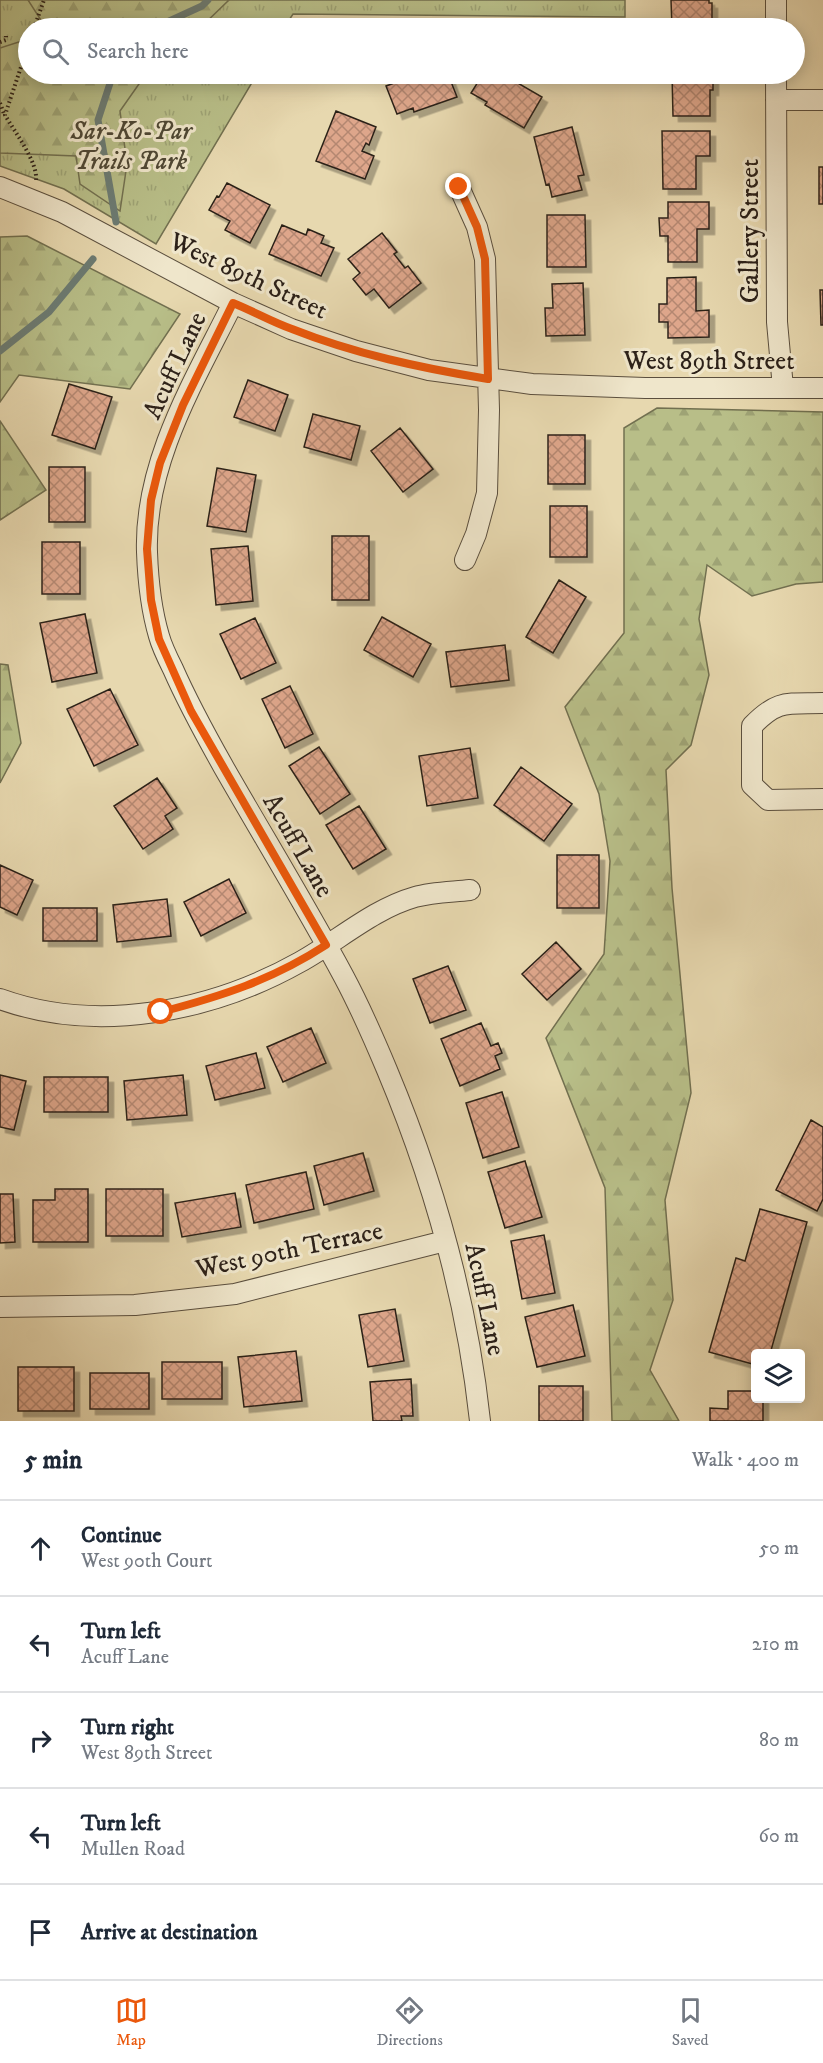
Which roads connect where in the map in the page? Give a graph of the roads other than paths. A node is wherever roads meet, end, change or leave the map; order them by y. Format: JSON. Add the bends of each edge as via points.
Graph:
{"nodes":[{"id":1,"x":776,"y":0,"type":"edge"},
{"id":2,"x":776,"y":18,"type":"edge"},
{"id":3,"x":776,"y":84,"type":"edge"},
{"id":4,"x":776,"y":100,"type":"junction"},
{"id":5,"x":823,"y":100,"type":"edge"},
{"id":6,"x":0,"y":187,"type":"edge"},
{"id":7,"x":459,"y":187,"type":"dead end"},
{"id":8,"x":233,"y":303,"type":"junction"},
{"id":9,"x":488,"y":379,"type":"junction"},
{"id":10,"x":783,"y":388,"type":"junction"},
{"id":11,"x":823,"y":388,"type":"edge"},
{"id":12,"x":465,"y":560,"type":"dead end"},
{"id":13,"x":823,"y":703,"type":"edge"},
{"id":14,"x":823,"y":799,"type":"edge"},
{"id":15,"x":470,"y":890,"type":"dead end"},
{"id":16,"x":326,"y":945,"type":"junction"},
{"id":17,"x":0,"y":999,"type":"edge"},
{"id":18,"x":445,"y":1240,"type":"junction"},
{"id":19,"x":0,"y":1307,"type":"edge"},
{"id":20,"x":480,"y":1421,"type":"edge"}],
"edges":[{"from":1,"to":2,"type":"street"},
{"from":3,"to":4,"type":"street","name":"Gallery Street"},
{"from":4,"to":5,"type":"street"},
{"from":4,"to":10,"type":"street","name":"Gallery Street","via":[[777,322]]},
{"from":6,"to":8,"type":"street","name":"West 89th Street","via":[[62,212]]},
{"from":7,"to":9,"type":"street","via":[[477,227],[485,259]]},
{"from":8,"to":9,"type":"street","name":"West 89th Street","via":[[291,329],[356,351],[429,370]]},
{"from":8,"to":16,"type":"street","name":"Acuff Lane","via":[[183,405],[160,463],[151,500],[147,549],[151,600],[159,639],[191,711]]},
{"from":9,"to":10,"type":"street","name":"West 89th Street","via":[[645,388]]},
{"from":9,"to":12,"type":"street","via":[[487,493]]},
{"from":10,"to":11,"type":"street","name":"West 89th Street"},
{"from":13,"to":14,"type":"street","via":[[780,704],[766,711],[752,726],[752,785],[768,800]]},
{"from":15,"to":16,"type":"street","via":[[416,897]]},
{"from":16,"to":17,"type":"street","via":[[299,963],[243,989],[161,1012],[107,1017],[47,1012]]},
{"from":16,"to":18,"type":"street","name":"Acuff Lane","via":[[367,1023],[408,1121]]},
{"from":18,"to":19,"type":"street","name":"West 90th Terrace","via":[[235,1294],[135,1305]]},
{"from":18,"to":20,"type":"street","name":"Acuff Lane","via":[[459,1291]]}]}
